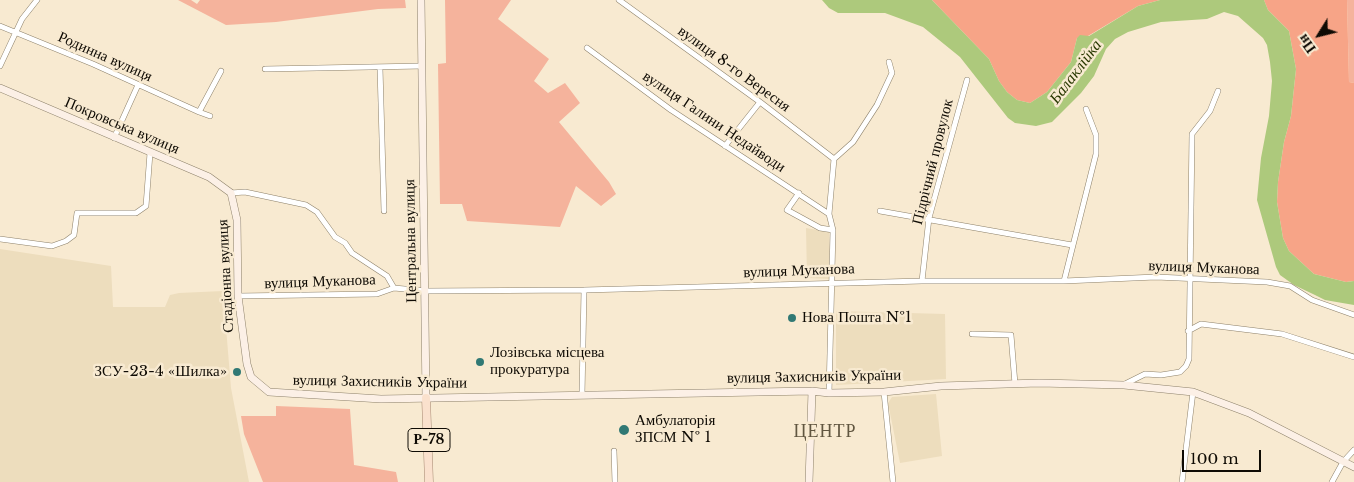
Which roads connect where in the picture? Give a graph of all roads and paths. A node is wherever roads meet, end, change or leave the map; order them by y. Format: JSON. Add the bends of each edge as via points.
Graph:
{"nodes":[{"id":1,"x":37,"y":0,"type":"edge"},
{"id":2,"x":421,"y":0,"type":"edge"},
{"id":3,"x":620,"y":0,"type":"edge"},
{"id":4,"x":0,"y":26,"type":"edge"},
{"id":5,"x":15,"y":33,"type":"junction"},
{"id":6,"x":587,"y":48,"type":"dead end"},
{"id":7,"x":889,"y":62,"type":"dead end"},
{"id":8,"x":0,"y":66,"type":"edge"},
{"id":9,"x":422,"y":66,"type":"junction"},
{"id":10,"x":380,"y":68,"type":"junction"},
{"id":11,"x":265,"y":69,"type":"dead end"},
{"id":12,"x":222,"y":71,"type":"dead end"},
{"id":13,"x":967,"y":80,"type":"dead end"},
{"id":14,"x":138,"y":85,"type":"junction"},
{"id":15,"x":0,"y":89,"type":"edge"},
{"id":16,"x":1218,"y":90,"type":"dead end"},
{"id":17,"x":760,"y":102,"type":"junction"},
{"id":18,"x":1086,"y":109,"type":"dead end"},
{"id":19,"x":199,"y":112,"type":"junction"},
{"id":20,"x":210,"y":116,"type":"dead end"},
{"id":21,"x":114,"y":138,"type":"junction"},
{"id":22,"x":725,"y":146,"type":"junction"},
{"id":23,"x":150,"y":153,"type":"junction"},
{"id":24,"x":834,"y":159,"type":"junction"},
{"id":25,"x":231,"y":193,"type":"junction"},
{"id":26,"x":799,"y":193,"type":"junction"},
{"id":27,"x":384,"y":210,"type":"dead end"},
{"id":28,"x":880,"y":210,"type":"dead end"},
{"id":29,"x":829,"y":214,"type":"junction"},
{"id":30,"x":929,"y":218,"type":"junction"},
{"id":31,"x":833,"y":230,"type":"junction"},
{"id":32,"x":0,"y":239,"type":"edge"},
{"id":33,"x":1072,"y":245,"type":"junction"},
{"id":34,"x":1189,"y":280,"type":"junction"},
{"id":35,"x":922,"y":281,"type":"junction"},
{"id":36,"x":1064,"y":282,"type":"junction"},
{"id":37,"x":831,"y":283,"type":"junction"},
{"id":38,"x":394,"y":288,"type":"junction"},
{"id":39,"x":584,"y":290,"type":"junction"},
{"id":40,"x":426,"y":291,"type":"junction"},
{"id":41,"x":238,"y":296,"type":"junction"},
{"id":42,"x":1354,"y":314,"type":"edge"},
{"id":43,"x":1188,"y":331,"type":"junction"},
{"id":44,"x":972,"y":334,"type":"dead end"},
{"id":45,"x":1354,"y":357,"type":"edge"},
{"id":46,"x":1015,"y":384,"type":"junction"},
{"id":47,"x":259,"y":385,"type":"joint"},
{"id":48,"x":1124,"y":385,"type":"junction"},
{"id":49,"x":812,"y":391,"type":"junction"},
{"id":50,"x":884,"y":392,"type":"junction"},
{"id":51,"x":1194,"y":392,"type":"junction"},
{"id":52,"x":829,"y":393,"type":"junction"},
{"id":53,"x":582,"y":395,"type":"junction"},
{"id":54,"x":426,"y":398,"type":"junction"},
{"id":55,"x":1354,"y":450,"type":"edge"},
{"id":56,"x":614,"y":452,"type":"dead end"},
{"id":57,"x":1343,"y":462,"type":"junction"},
{"id":58,"x":1354,"y":467,"type":"edge"},
{"id":59,"x":429,"y":482,"type":"edge"},
{"id":60,"x":615,"y":482,"type":"edge"},
{"id":61,"x":809,"y":482,"type":"edge"},
{"id":62,"x":893,"y":482,"type":"edge"},
{"id":63,"x":1182,"y":482,"type":"edge"},
{"id":64,"x":1332,"y":482,"type":"edge"}],
"edges":[{"from":1,"to":5,"type":"street"},
{"from":2,"to":9,"type":"street","name":"Центральна вулиця","number":"Р-78"},
{"from":3,"to":17,"type":"street","name":"вулиця 8-го Вересня"},
{"from":4,"to":5,"type":"street","name":"Родинна вулиця"},
{"from":5,"to":8,"type":"street"},
{"from":5,"to":14,"type":"street","name":"Родинна вулиця"},
{"from":6,"to":22,"type":"street","name":"вулиця Галини Недайводи"},
{"from":7,"to":24,"type":"street","via":[[892,73],[877,105],[854,142]]},
{"from":9,"to":10,"type":"street"},
{"from":9,"to":40,"type":"street","name":"Центральна вулиця","number":"Р-78"},
{"from":10,"to":11,"type":"street"},
{"from":10,"to":27,"type":"street"},
{"from":12,"to":19,"type":"street"},
{"from":13,"to":30,"type":"street","name":"Підрічний провулок"},
{"from":14,"to":19,"type":"street","name":"Родинна вулиця"},
{"from":14,"to":21,"type":"street"},
{"from":15,"to":21,"type":"street","name":"Покровська вулиця"},
{"from":16,"to":34,"type":"street","via":[[1210,111],[1192,134]]},
{"from":17,"to":22,"type":"street"},
{"from":17,"to":24,"type":"street","name":"вулиця 8-го Вересня"},
{"from":18,"to":33,"type":"street","via":[[1096,135],[1096,154]]},
{"from":19,"to":20,"type":"street","name":"Родинна вулиця"},
{"from":21,"to":23,"type":"street","name":"Покровська вулиця"},
{"from":22,"to":26,"type":"street","name":"вулиця Галини Недайводи"},
{"from":23,"to":25,"type":"street","name":"Покровська вулиця","via":[[209,177]]},
{"from":23,"to":32,"type":"street","via":[[146,206],[136,213],[77,212],[74,235],[52,246]]},
{"from":24,"to":29,"type":"street"},
{"from":25,"to":38,"type":"street","via":[[244,192],[306,205],[317,212],[352,254],[387,276]]},
{"from":25,"to":41,"type":"street","name":"Стадіонна вулиця","via":[[237,220]]},
{"from":26,"to":29,"type":"street","name":"вулиця Галини Недайводи"},
{"from":26,"to":31,"type":"street","via":[[787,210],[820,228]]},
{"from":28,"to":30,"type":"street"},
{"from":29,"to":31,"type":"street"},
{"from":30,"to":33,"type":"street"},
{"from":30,"to":35,"type":"street","name":"Підрічний провулок"},
{"from":31,"to":37,"type":"street"},
{"from":33,"to":36,"type":"street"},
{"from":34,"to":36,"type":"street","name":"вулиця Муканова","via":[[1137,278]]},
{"from":34,"to":42,"type":"street","name":"вулиця Муканова","via":[[1267,282],[1290,286],[1312,300]]},
{"from":34,"to":43,"type":"street"},
{"from":35,"to":36,"type":"street","name":"вулиця Муканова"},
{"from":35,"to":37,"type":"street","name":"вулиця Муканова"},
{"from":37,"to":39,"type":"street","name":"вулиця Муканова"},
{"from":37,"to":52,"type":"street"},
{"from":38,"to":40,"type":"street","name":"вулиця Муканова"},
{"from":38,"to":41,"type":"street","name":"вулиця Муканова","via":[[377,294]]},
{"from":39,"to":40,"type":"street","name":"вулиця Муканова"},
{"from":39,"to":53,"type":"street"},
{"from":40,"to":54,"type":"street","name":"Центральна вулиця","number":"Р-78"},
{"from":41,"to":47,"type":"street","name":"Стадіонна вулиця","via":[[247,364],[251,377]]},
{"from":43,"to":45,"type":"street","via":[[1201,324],[1282,334]]},
{"from":43,"to":48,"type":"street","via":[[1189,360],[1180,372],[1146,374]]},
{"from":44,"to":46,"type":"street","via":[[1011,334]]},
{"from":46,"to":48,"type":"street","name":"вулиця Захисників України"},
{"from":46,"to":50,"type":"street","name":"вулиця Захисників України"},
{"from":47,"to":54,"type":"street","name":"вулиця Захисників України","via":[[279,394]]},
{"from":48,"to":51,"type":"street","name":"вулиця Захисників України"},
{"from":49,"to":52,"type":"street","name":"вулиця Захисників України"},
{"from":49,"to":53,"type":"street","name":"вулиця Захисників України"},
{"from":49,"to":61,"type":"street"},
{"from":50,"to":52,"type":"street","name":"вулиця Захисників України"},
{"from":50,"to":62,"type":"street"},
{"from":51,"to":57,"type":"street","name":"вулиця Захисників України","via":[[1249,412]]},
{"from":51,"to":63,"type":"street"},
{"from":53,"to":54,"type":"street","name":"вулиця Захисників України"},
{"from":54,"to":59,"type":"main road","name":"Центральна вулиця","number":"Р-78"},
{"from":55,"to":57,"type":"street"},
{"from":56,"to":60,"type":"street"},
{"from":57,"to":58,"type":"street","name":"вулиця Захисників України"},
{"from":57,"to":64,"type":"street"}]}
